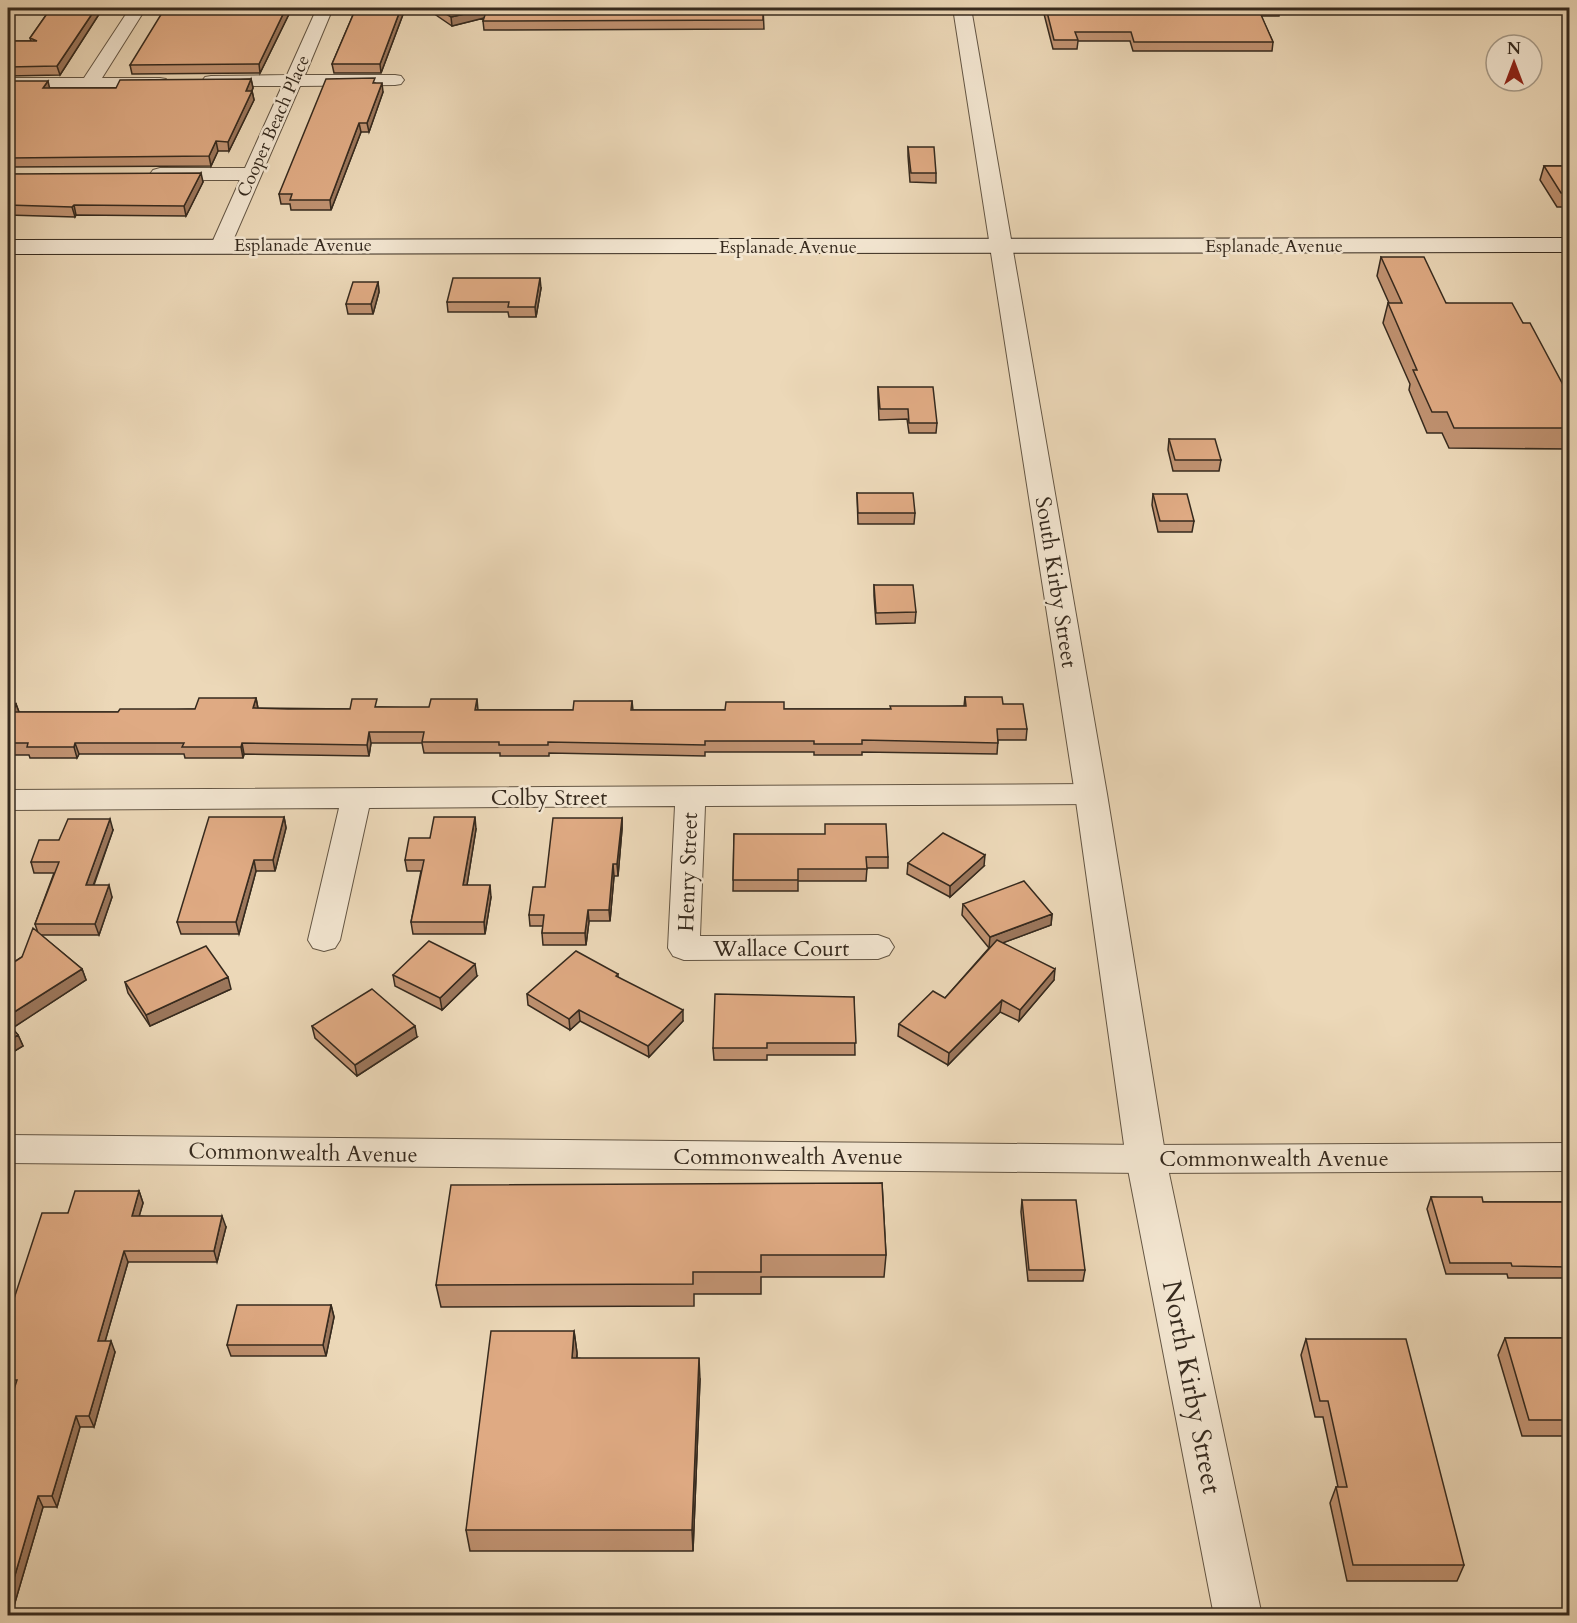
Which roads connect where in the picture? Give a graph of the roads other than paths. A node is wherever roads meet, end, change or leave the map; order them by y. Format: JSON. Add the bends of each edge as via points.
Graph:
{"nodes":[{"id":1,"x":138,"y":8,"type":"edge"},
{"id":2,"x":325,"y":8,"type":"edge"},
{"id":3,"x":784,"y":8,"type":"edge"},
{"id":4,"x":962,"y":8,"type":"edge"},
{"id":5,"x":710,"y":9,"type":"edge"},
{"id":6,"x":395,"y":80,"type":"dead end"},
{"id":7,"x":293,"y":81,"type":"junction"},
{"id":8,"x":8,"y":83,"type":"edge"},
{"id":9,"x":90,"y":83,"type":"junction"},
{"id":10,"x":135,"y":174,"type":"edge"},
{"id":11,"x":252,"y":174,"type":"junction"},
{"id":12,"x":221,"y":245,"type":"junction"},
{"id":13,"x":1569,"y":245,"type":"edge"},
{"id":14,"x":8,"y":246,"type":"edge"},
{"id":15,"x":1002,"y":247,"type":"junction"},
{"id":16,"x":1091,"y":795,"type":"junction"},
{"id":17,"x":690,"y":796,"type":"junction"},
{"id":18,"x":356,"y":798,"type":"junction"},
{"id":19,"x":8,"y":800,"type":"edge"},
{"id":20,"x":324,"y":940,"type":"dead end"},
{"id":21,"x":878,"y":947,"type":"dead end"},
{"id":22,"x":684,"y":948,"type":"joint"},
{"id":23,"x":8,"y":1149,"type":"edge"},
{"id":24,"x":1569,"y":1157,"type":"edge"},
{"id":25,"x":1146,"y":1159,"type":"junction"},
{"id":26,"x":1238,"y":1616,"type":"edge"}],
"edges":[{"from":1,"to":9,"type":"street"},
{"from":2,"to":7,"type":"street","name":"Cooper Beach Place"},
{"from":3,"to":5,"type":"street"},
{"from":4,"to":15,"type":"street","name":"South Kirby Street"},
{"from":6,"to":7,"type":"street"},
{"from":7,"to":9,"type":"street"},
{"from":7,"to":11,"type":"street","name":"Cooper Beach Place"},
{"from":8,"to":9,"type":"street"},
{"from":10,"to":11,"type":"street"},
{"from":11,"to":12,"type":"street","name":"Cooper Beach Place"},
{"from":12,"to":14,"type":"street","name":"Esplanade Avenue"},
{"from":12,"to":15,"type":"street","name":"Esplanade Avenue"},
{"from":13,"to":15,"type":"street","name":"Esplanade Avenue"},
{"from":15,"to":16,"type":"street","name":"South Kirby Street"},
{"from":16,"to":17,"type":"street","name":"Colby Street"},
{"from":16,"to":25,"type":"street","name":"South Kirby Street"},
{"from":17,"to":18,"type":"street","name":"Colby Street"},
{"from":17,"to":22,"type":"street","name":"Henry Street"},
{"from":18,"to":19,"type":"street","name":"Colby Street"},
{"from":18,"to":20,"type":"street"},
{"from":21,"to":22,"type":"street","name":"Wallace Court"},
{"from":23,"to":25,"type":"street","name":"Commonwealth Avenue"},
{"from":24,"to":25,"type":"street","name":"Commonwealth Avenue"},
{"from":25,"to":26,"type":"street","name":"North Kirby Street"}]}
